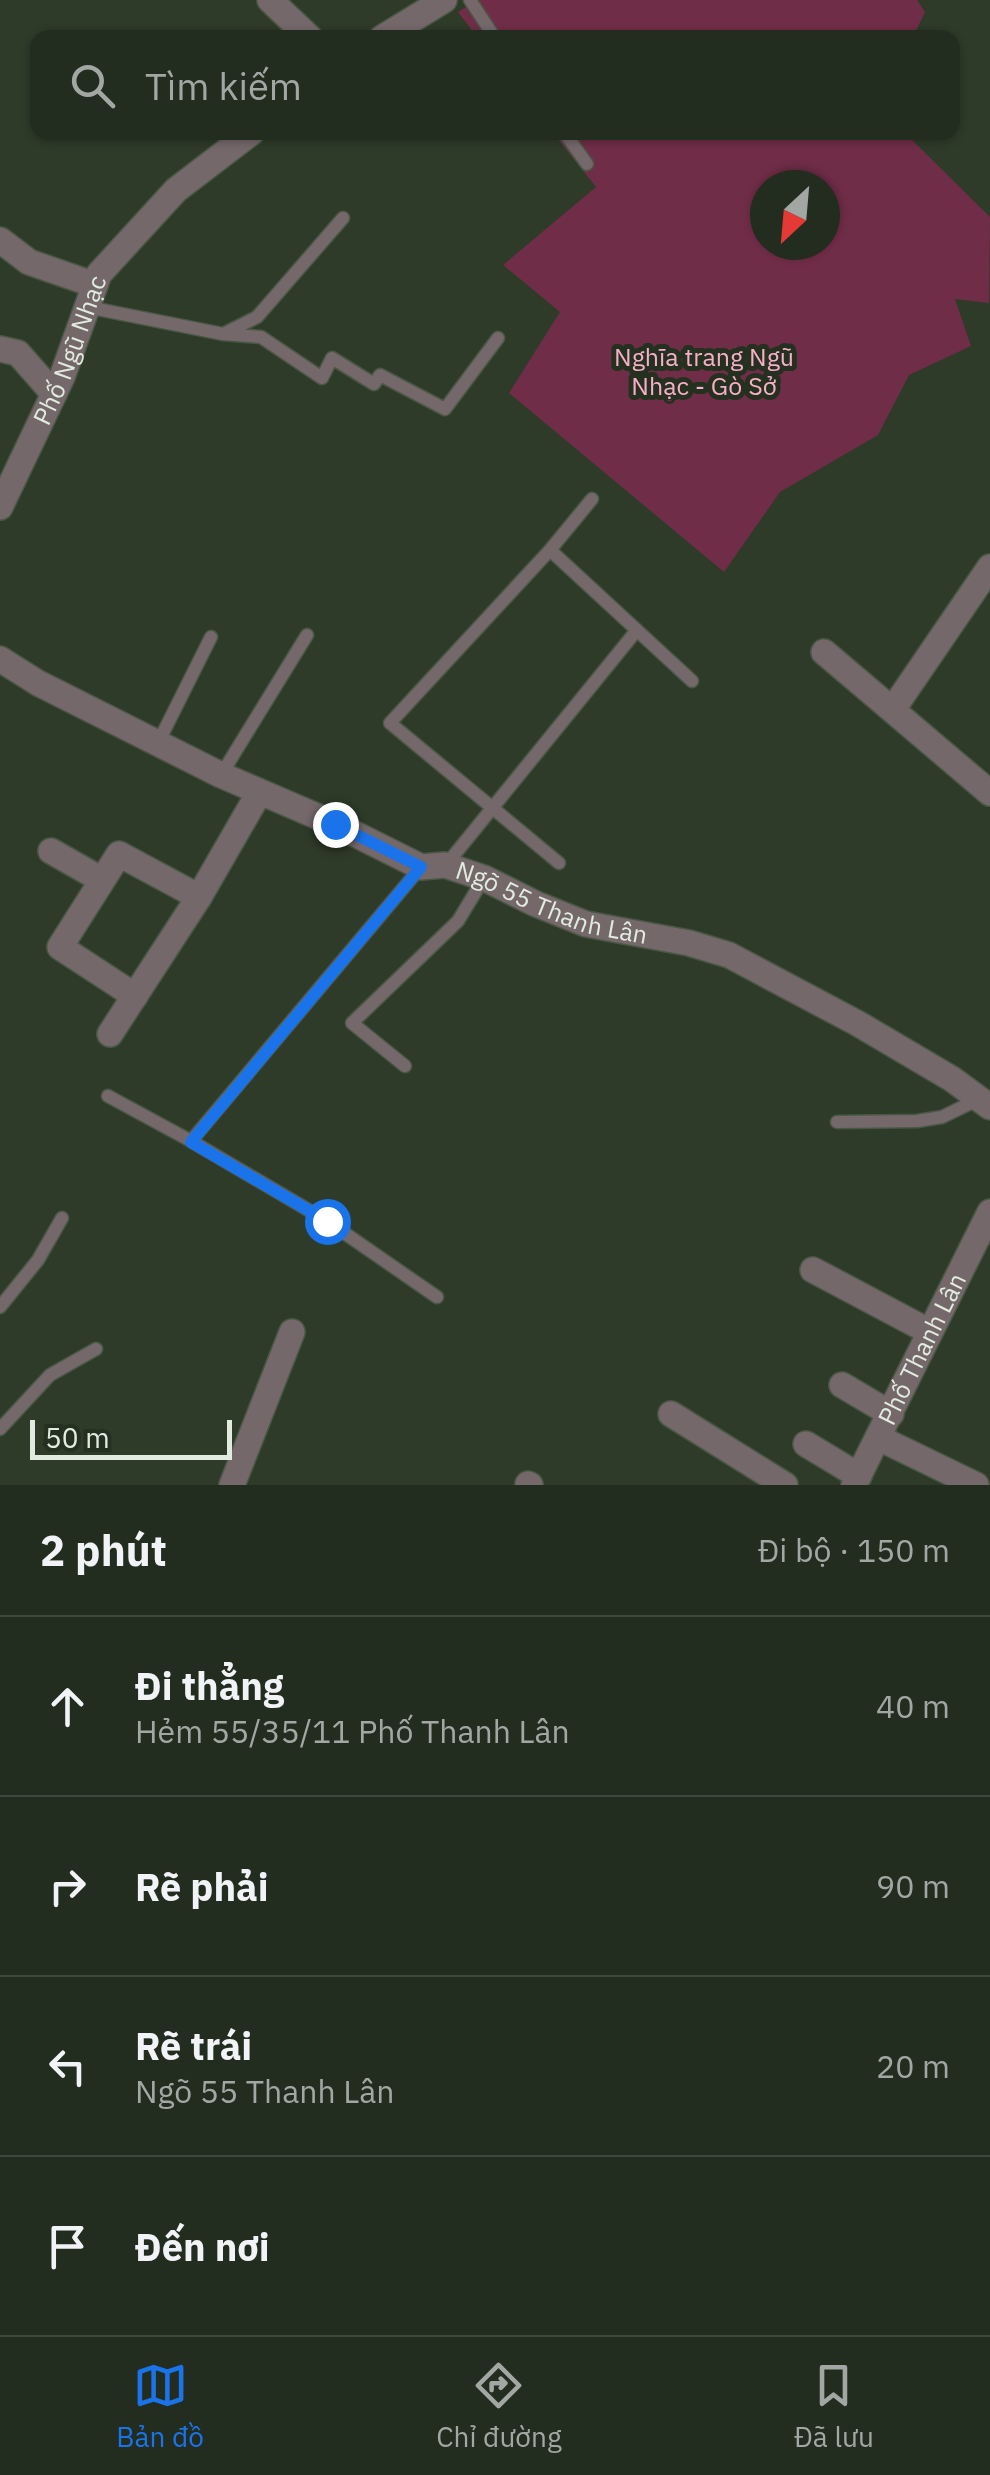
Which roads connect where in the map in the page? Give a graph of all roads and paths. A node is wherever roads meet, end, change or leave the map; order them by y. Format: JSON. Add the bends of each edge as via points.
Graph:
{"nodes":[{"id":1,"x":270,"y":0,"type":"edge"},
{"id":2,"x":444,"y":0,"type":"edge"},
{"id":3,"x":470,"y":0,"type":"edge"},
{"id":4,"x":302,"y":30,"type":"edge"},
{"id":5,"x":395,"y":30,"type":"edge"},
{"id":6,"x":490,"y":30,"type":"edge"},
{"id":7,"x":242,"y":140,"type":"edge"},
{"id":8,"x":570,"y":140,"type":"edge"},
{"id":9,"x":587,"y":164,"type":"dead end"},
{"id":10,"x":342,"y":218,"type":"dead end"},
{"id":11,"x":0,"y":240,"type":"edge"},
{"id":12,"x":91,"y":296,"type":"junction"},
{"id":13,"x":222,"y":334,"type":"junction"},
{"id":14,"x":498,"y":338,"type":"dead end"},
{"id":15,"x":0,"y":349,"type":"edge"},
{"id":16,"x":54,"y":394,"type":"junction"},
{"id":17,"x":592,"y":499,"type":"dead end"},
{"id":18,"x":0,"y":507,"type":"edge"},
{"id":19,"x":550,"y":550,"type":"junction"},
{"id":20,"x":990,"y":567,"type":"edge"},
{"id":21,"x":637,"y":630,"type":"junction"},
{"id":22,"x":307,"y":635,"type":"dead end"},
{"id":23,"x":211,"y":637,"type":"dead end"},
{"id":24,"x":824,"y":652,"type":"dead end"},
{"id":25,"x":0,"y":659,"type":"edge"},
{"id":26,"x":692,"y":681,"type":"dead end"},
{"id":27,"x":892,"y":710,"type":"junction"},
{"id":28,"x":158,"y":744,"type":"junction"},
{"id":29,"x":221,"y":775,"type":"junction"},
{"id":30,"x":260,"y":793,"type":"junction"},
{"id":31,"x":990,"y":794,"type":"edge"},
{"id":32,"x":492,"y":810,"type":"junction"},
{"id":33,"x":51,"y":851,"type":"dead end"},
{"id":34,"x":560,"y":862,"type":"dead end"},
{"id":35,"x":433,"y":866,"type":"junction"},
{"id":36,"x":484,"y":878,"type":"junction"},
{"id":37,"x":102,"y":880,"type":"junction"},
{"id":38,"x":199,"y":897,"type":"junction"},
{"id":39,"x":135,"y":996,"type":"junction"},
{"id":40,"x":110,"y":1034,"type":"dead end"},
{"id":41,"x":405,"y":1066,"type":"dead end"},
{"id":42,"x":108,"y":1096,"type":"dead end"},
{"id":43,"x":984,"y":1103,"type":"edge"},
{"id":44,"x":837,"y":1122,"type":"dead end"},
{"id":45,"x":191,"y":1142,"type":"junction"},
{"id":46,"x":990,"y":1212,"type":"edge"},
{"id":47,"x":62,"y":1218,"type":"dead end"},
{"id":48,"x":813,"y":1270,"type":"dead end"},
{"id":49,"x":437,"y":1297,"type":"dead end"},
{"id":50,"x":0,"y":1307,"type":"edge"},
{"id":51,"x":292,"y":1332,"type":"dead end"},
{"id":52,"x":930,"y":1332,"type":"junction"},
{"id":53,"x":96,"y":1350,"type":"dead end"},
{"id":54,"x":842,"y":1385,"type":"dead end"},
{"id":55,"x":671,"y":1414,"type":"dead end"},
{"id":56,"x":892,"y":1414,"type":"junction"},
{"id":57,"x":0,"y":1429,"type":"edge"},
{"id":58,"x":880,"y":1438,"type":"junction"},
{"id":59,"x":806,"y":1444,"type":"dead end"},
{"id":60,"x":857,"y":1480,"type":"edge"},
{"id":61,"x":232,"y":1485,"type":"edge"},
{"id":62,"x":785,"y":1485,"type":"edge"},
{"id":63,"x":976,"y":1485,"type":"edge"}],
"edges":[{"from":1,"to":4,"type":"street"},
{"from":2,"to":5,"type":"street"},
{"from":3,"to":6,"type":"lane"},
{"from":7,"to":12,"type":"street","name":"Phố Ngũ Nhạc","via":[[176,190],[99,274]]},
{"from":8,"to":9,"type":"lane"},
{"from":10,"to":13,"type":"lane","via":[[257,316]]},
{"from":11,"to":12,"type":"street"},
{"from":12,"to":13,"type":"lane"},
{"from":12,"to":16,"type":"street","name":"Phố Ngũ Nhạc"},
{"from":13,"to":14,"type":"lane","via":[[261,337],[322,378],[332,358],[374,384],[380,375],[445,409]]},
{"from":15,"to":16,"type":"street","via":[[18,352]]},
{"from":16,"to":18,"type":"street","name":"Phố Ngũ Nhạc"},
{"from":17,"to":19,"type":"lane"},
{"from":19,"to":21,"type":"lane"},
{"from":19,"to":32,"type":"lane","via":[[390,723]]},
{"from":20,"to":27,"type":"street"},
{"from":21,"to":26,"type":"lane"},
{"from":21,"to":32,"type":"lane"},
{"from":22,"to":29,"type":"lane"},
{"from":23,"to":28,"type":"lane"},
{"from":24,"to":27,"type":"street"},
{"from":25,"to":28,"type":"street","name":"Ngõ 55 Thanh Lân"},
{"from":27,"to":31,"type":"street"},
{"from":28,"to":29,"type":"street","name":"Ngõ 55 Thanh Lân"},
{"from":29,"to":30,"type":"street","name":"Ngõ 55 Thanh Lân"},
{"from":30,"to":35,"type":"street","name":"Ngõ 55 Thanh Lân"},
{"from":30,"to":38,"type":"street"},
{"from":32,"to":34,"type":"lane"},
{"from":32,"to":35,"type":"lane"},
{"from":33,"to":37,"type":"street"},
{"from":35,"to":36,"type":"street","name":"Ngõ 55 Thanh Lân"},
{"from":35,"to":45,"type":"lane"},
{"from":36,"to":41,"type":"lane","via":[[458,921],[352,1023]]},
{"from":36,"to":43,"type":"street","name":"Ngõ 55 Thanh Lân","via":[[586,924],[729,955],[857,1023]]},
{"from":37,"to":38,"type":"street","via":[[120,854]]},
{"from":37,"to":39,"type":"street","via":[[60,947]]},
{"from":38,"to":39,"type":"street"},
{"from":39,"to":40,"type":"street"},
{"from":42,"to":45,"type":"lane"},
{"from":43,"to":44,"type":"lane","via":[[930,1119]]},
{"from":45,"to":49,"type":"lane","via":[[327,1221]]},
{"from":46,"to":52,"type":"street","name":"Phố Thanh Lân"},
{"from":47,"to":50,"type":"lane"},
{"from":48,"to":52,"type":"street"},
{"from":51,"to":61,"type":"street"},
{"from":52,"to":56,"type":"street","name":"Phố Thanh Lân"},
{"from":53,"to":57,"type":"lane","via":[[50,1376]]},
{"from":54,"to":56,"type":"street"},
{"from":55,"to":62,"type":"street"},
{"from":56,"to":58,"type":"street","name":"Phố Thanh Lân"},
{"from":58,"to":60,"type":"street","name":"Phố Thanh Lân"},
{"from":58,"to":63,"type":"street"},
{"from":59,"to":60,"type":"street"}]}
